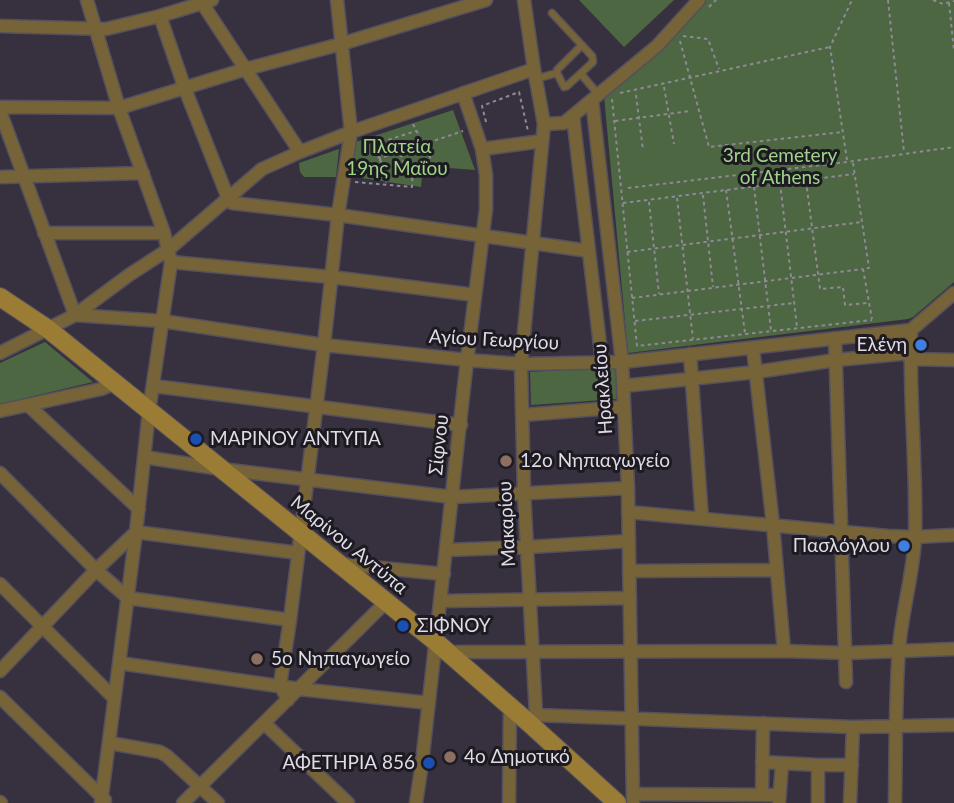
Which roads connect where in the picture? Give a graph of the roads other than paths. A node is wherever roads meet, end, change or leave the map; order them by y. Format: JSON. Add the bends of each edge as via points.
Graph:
{"nodes":[{"id":1,"x":87,"y":0,"type":"edge"},
{"id":2,"x":337,"y":0,"type":"edge"},
{"id":3,"x":486,"y":0,"type":"edge"},
{"id":4,"x":524,"y":0,"type":"edge"},
{"id":5,"x":204,"y":1,"type":"edge"},
{"id":6,"x":703,"y":4,"type":"edge"},
{"id":7,"x":552,"y":13,"type":"dead end"},
{"id":8,"x":160,"y":16,"type":"junction"},
{"id":9,"x":0,"y":26,"type":"edge"},
{"id":10,"x":96,"y":29,"type":"junction"},
{"id":11,"x":341,"y":44,"type":"junction"},
{"id":12,"x":582,"y":45,"type":"junction"},
{"id":13,"x":246,"y":69,"type":"junction"},
{"id":14,"x":557,"y":73,"type":"junction"},
{"id":15,"x":535,"y":74,"type":"junction"},
{"id":16,"x":580,"y":74,"type":"junction"},
{"id":17,"x":185,"y":89,"type":"junction"},
{"id":18,"x":463,"y":93,"type":"junction"},
{"id":19,"x":595,"y":97,"type":"junction"},
{"id":20,"x":119,"y":108,"type":"junction"},
{"id":21,"x":0,"y":109,"type":"edge"},
{"id":22,"x":573,"y":116,"type":"junction"},
{"id":23,"x":544,"y":124,"type":"junction"},
{"id":24,"x":351,"y":132,"type":"junction"},
{"id":25,"x":536,"y":141,"type":"junction"},
{"id":26,"x":481,"y":149,"type":"junction"},
{"id":27,"x":300,"y":152,"type":"junction"},
{"id":28,"x":143,"y":173,"type":"junction"},
{"id":29,"x":0,"y":177,"type":"edge"},
{"id":30,"x":23,"y":177,"type":"junction"},
{"id":31,"x":228,"y":198,"type":"junction"},
{"id":32,"x":338,"y":215,"type":"junction"},
{"id":33,"x":44,"y":233,"type":"junction"},
{"id":34,"x":164,"y":233,"type":"junction"},
{"id":35,"x":482,"y":236,"type":"junction"},
{"id":36,"x":532,"y":243,"type":"junction"},
{"id":37,"x":589,"y":251,"type":"junction"},
{"id":38,"x":170,"y":255,"type":"junction"},
{"id":39,"x":331,"y":277,"type":"junction"},
{"id":40,"x":954,"y":293,"type":"edge"},
{"id":41,"x":475,"y":295,"type":"junction"},
{"id":42,"x":0,"y":297,"type":"edge"},
{"id":43,"x":75,"y":315,"type":"junction"},
{"id":44,"x":162,"y":321,"type":"junction"},
{"id":45,"x":48,"y":329,"type":"junction"},
{"id":46,"x":911,"y":330,"type":"junction"},
{"id":47,"x":835,"y":338,"type":"junction"},
{"id":48,"x":324,"y":345,"type":"junction"},
{"id":49,"x":753,"y":348,"type":"junction"},
{"id":50,"x":0,"y":354,"type":"edge"},
{"id":51,"x":690,"y":354,"type":"junction"},
{"id":52,"x":910,"y":356,"type":"junction"},
{"id":53,"x":467,"y":360,"type":"junction"},
{"id":54,"x":836,"y":360,"type":"junction"},
{"id":55,"x":954,"y":360,"type":"edge"},
{"id":56,"x":602,"y":362,"type":"junction"},
{"id":57,"x":622,"y":362,"type":"junction"},
{"id":58,"x":522,"y":364,"type":"junction"},
{"id":59,"x":756,"y":372,"type":"junction"},
{"id":60,"x":692,"y":378,"type":"junction"},
{"id":61,"x":115,"y":383,"type":"junction"},
{"id":62,"x":154,"y":386,"type":"junction"},
{"id":63,"x":623,"y":386,"type":"junction"},
{"id":64,"x":27,"y":405,"type":"junction"},
{"id":65,"x":316,"y":407,"type":"junction"},
{"id":66,"x":624,"y":407,"type":"junction"},
{"id":67,"x":0,"y":411,"type":"edge"},
{"id":68,"x":149,"y":411,"type":"junction"},
{"id":69,"x":522,"y":415,"type":"junction"},
{"id":70,"x":461,"y":425,"type":"junction"},
{"id":71,"x":144,"y":457,"type":"junction"},
{"id":72,"x":221,"y":469,"type":"junction"},
{"id":73,"x":0,"y":473,"type":"edge"},
{"id":74,"x":307,"y":479,"type":"junction"},
{"id":75,"x":628,"y":488,"type":"junction"},
{"id":76,"x":524,"y":493,"type":"junction"},
{"id":77,"x":452,"y":498,"type":"junction"},
{"id":78,"x":139,"y":509,"type":"junction"},
{"id":79,"x":628,"y":512,"type":"junction"},
{"id":80,"x":702,"y":519,"type":"junction"},
{"id":81,"x":773,"y":525,"type":"junction"},
{"id":82,"x":842,"y":531,"type":"junction"},
{"id":83,"x":136,"y":532,"type":"junction"},
{"id":84,"x":300,"y":533,"type":"junction"},
{"id":85,"x":954,"y":535,"type":"edge"},
{"id":86,"x":915,"y":537,"type":"junction"},
{"id":87,"x":629,"y":541,"type":"junction"},
{"id":88,"x":528,"y":547,"type":"junction"},
{"id":89,"x":446,"y":550,"type":"junction"},
{"id":90,"x":298,"y":553,"type":"junction"},
{"id":91,"x":340,"y":564,"type":"junction"},
{"id":92,"x":96,"y":570,"type":"junction"},
{"id":93,"x":776,"y":570,"type":"junction"},
{"id":94,"x":629,"y":571,"type":"junction"},
{"id":95,"x":443,"y":574,"type":"junction"},
{"id":96,"x":0,"y":584,"type":"edge"},
{"id":97,"x":128,"y":598,"type":"junction"},
{"id":98,"x":630,"y":598,"type":"junction"},
{"id":99,"x":531,"y":599,"type":"junction"},
{"id":100,"x":440,"y":601,"type":"junction"},
{"id":101,"x":386,"y":602,"type":"junction"},
{"id":102,"x":290,"y":620,"type":"junction"},
{"id":103,"x":42,"y":627,"type":"junction"},
{"id":104,"x":441,"y":647,"type":"junction"},
{"id":105,"x":954,"y":649,"type":"edge"},
{"id":106,"x":630,"y":651,"type":"junction"},
{"id":107,"x":784,"y":651,"type":"junction"},
{"id":108,"x":899,"y":651,"type":"junction"},
{"id":109,"x":533,"y":652,"type":"junction"},
{"id":110,"x":846,"y":653,"type":"junction"},
{"id":111,"x":119,"y":663,"type":"junction"},
{"id":112,"x":0,"y":671,"type":"edge"},
{"id":113,"x":846,"y":682,"type":"dead end"},
{"id":114,"x":280,"y":685,"type":"junction"},
{"id":115,"x":299,"y":689,"type":"junction"},
{"id":116,"x":0,"y":697,"type":"edge"},
{"id":117,"x":114,"y":698,"type":"junction"},
{"id":118,"x":288,"y":700,"type":"junction"},
{"id":119,"x":429,"y":703,"type":"junction"},
{"id":120,"x":510,"y":706,"type":"junction"},
{"id":121,"x":532,"y":719,"type":"junction"},
{"id":122,"x":632,"y":720,"type":"junction"},
{"id":123,"x":264,"y":723,"type":"junction"},
{"id":124,"x":763,"y":723,"type":"junction"},
{"id":125,"x":954,"y":725,"type":"edge"},
{"id":126,"x":853,"y":727,"type":"junction"},
{"id":127,"x":897,"y":727,"type":"junction"},
{"id":128,"x":110,"y":743,"type":"junction"},
{"id":129,"x":762,"y":762,"type":"junction"},
{"id":130,"x":782,"y":764,"type":"junction"},
{"id":131,"x":818,"y":765,"type":"junction"},
{"id":132,"x":852,"y":765,"type":"junction"},
{"id":133,"x":201,"y":786,"type":"junction"},
{"id":134,"x":762,"y":795,"type":"junction"},
{"id":135,"x":633,"y":799,"type":"edge"},
{"id":136,"x":779,"y":799,"type":"edge"},
{"id":137,"x":103,"y":801,"type":"edge"},
{"id":138,"x":183,"y":803,"type":"edge"},
{"id":139,"x":218,"y":803,"type":"edge"},
{"id":140,"x":348,"y":803,"type":"edge"},
{"id":141,"x":416,"y":803,"type":"edge"},
{"id":142,"x":509,"y":803,"type":"edge"},
{"id":143,"x":617,"y":803,"type":"edge"},
{"id":144,"x":818,"y":803,"type":"edge"},
{"id":145,"x":850,"y":803,"type":"edge"},
{"id":146,"x":895,"y":803,"type":"edge"}],
"edges":[{"from":1,"to":10,"type":"street"},
{"from":2,"to":11,"type":"street"},
{"from":3,"to":11,"type":"street"},
{"from":4,"to":15,"type":"street","name":"Μακαρίου"},
{"from":5,"to":8,"type":"street"},
{"from":5,"to":13,"type":"street"},
{"from":6,"to":19,"type":"street"},
{"from":7,"to":12,"type":"lane"},
{"from":8,"to":10,"type":"street"},
{"from":8,"to":17,"type":"street"},
{"from":9,"to":10,"type":"street"},
{"from":10,"to":20,"type":"street"},
{"from":11,"to":13,"type":"street"},
{"from":11,"to":24,"type":"street"},
{"from":12,"to":14,"type":"lane"},
{"from":12,"to":16,"type":"lane","via":[[593,62]]},
{"from":13,"to":17,"type":"street"},
{"from":13,"to":27,"type":"street"},
{"from":14,"to":15,"type":"lane"},
{"from":14,"to":16,"type":"lane","via":[[564,87]]},
{"from":15,"to":18,"type":"street"},
{"from":15,"to":23,"type":"street","name":"Μακαρίου"},
{"from":16,"to":19,"type":"lane"},
{"from":17,"to":20,"type":"street"},
{"from":17,"to":31,"type":"street"},
{"from":18,"to":24,"type":"street"},
{"from":18,"to":26,"type":"street","name":"Σίφνου"},
{"from":19,"to":22,"type":"street"},
{"from":19,"to":57,"type":"street","name":"Ηρακλείου"},
{"from":20,"to":21,"type":"street"},
{"from":20,"to":28,"type":"street"},
{"from":21,"to":30,"type":"street"},
{"from":22,"to":23,"type":"street","via":[[564,123]]},
{"from":22,"to":37,"type":"street"},
{"from":23,"to":25,"type":"street","name":"Μακαρίου"},
{"from":24,"to":27,"type":"street"},
{"from":24,"to":32,"type":"street"},
{"from":25,"to":26,"type":"street"},
{"from":25,"to":36,"type":"street","name":"Μακαρίου"},
{"from":26,"to":35,"type":"street","name":"Σίφνου","via":[[486,186]]},
{"from":27,"to":31,"type":"street","via":[[262,169]]},
{"from":28,"to":30,"type":"street"},
{"from":28,"to":34,"type":"street"},
{"from":29,"to":30,"type":"street"},
{"from":30,"to":33,"type":"street"},
{"from":31,"to":32,"type":"street","via":[[232,203]]},
{"from":31,"to":38,"type":"street"},
{"from":32,"to":35,"type":"street"},
{"from":32,"to":39,"type":"street"},
{"from":33,"to":34,"type":"street"},
{"from":33,"to":43,"type":"street"},
{"from":34,"to":38,"type":"street"},
{"from":35,"to":36,"type":"street"},
{"from":35,"to":41,"type":"street","name":"Σίφνου"},
{"from":36,"to":37,"type":"street"},
{"from":36,"to":58,"type":"street","name":"Μακαρίου"},
{"from":37,"to":56,"type":"street"},
{"from":38,"to":39,"type":"street"},
{"from":38,"to":43,"type":"street","via":[[129,275]]},
{"from":38,"to":44,"type":"street"},
{"from":39,"to":41,"type":"street"},
{"from":39,"to":48,"type":"street"},
{"from":40,"to":46,"type":"street"},
{"from":41,"to":53,"type":"street","name":"Σίφνου"},
{"from":42,"to":45,"type":"street","name":"Μαρίνου Αντύπα"},
{"from":43,"to":44,"type":"street","name":"Αγίου Γεωργίου"},
{"from":43,"to":45,"type":"street"},
{"from":44,"to":48,"type":"street","name":"Αγίου Γεωργίου"},
{"from":44,"to":62,"type":"street"},
{"from":45,"to":50,"type":"street"},
{"from":45,"to":61,"type":"street","name":"Μαρίνου Αντύπα"},
{"from":46,"to":47,"type":"street","name":"Αγίου Γεωργίου"},
{"from":46,"to":52,"type":"street"},
{"from":47,"to":49,"type":"street","name":"Αγίου Γεωργίου"},
{"from":47,"to":54,"type":"street"},
{"from":48,"to":53,"type":"street","name":"Αγίου Γεωργίου"},
{"from":48,"to":65,"type":"street"},
{"from":49,"to":51,"type":"street","name":"Αγίου Γεωργίου"},
{"from":49,"to":59,"type":"street"},
{"from":51,"to":57,"type":"street","name":"Αγίου Γεωργίου"},
{"from":51,"to":60,"type":"street"},
{"from":52,"to":54,"type":"street"},
{"from":52,"to":55,"type":"street"},
{"from":52,"to":86,"type":"street"},
{"from":53,"to":58,"type":"street","name":"Αγίου Γεωργίου"},
{"from":53,"to":70,"type":"street","name":"Σίφνου"},
{"from":54,"to":59,"type":"street"},
{"from":54,"to":82,"type":"street"},
{"from":56,"to":57,"type":"street","name":"Αγίου Γεωργίου"},
{"from":56,"to":58,"type":"street","name":"Αγίου Γεωργίου"},
{"from":57,"to":63,"type":"street","name":"Ηρακλείου"},
{"from":58,"to":69,"type":"street","name":"Μακαρίου"},
{"from":59,"to":60,"type":"street"},
{"from":59,"to":81,"type":"street"},
{"from":60,"to":63,"type":"street"},
{"from":60,"to":80,"type":"street"},
{"from":61,"to":64,"type":"street"},
{"from":61,"to":68,"type":"street","name":"Μαρίνου Αντύπα"},
{"from":62,"to":65,"type":"street"},
{"from":62,"to":68,"type":"street"},
{"from":63,"to":66,"type":"street","name":"Ηρακλείου"},
{"from":64,"to":67,"type":"street"},
{"from":64,"to":78,"type":"street"},
{"from":65,"to":70,"type":"street"},
{"from":65,"to":74,"type":"street"},
{"from":66,"to":69,"type":"street"},
{"from":66,"to":75,"type":"street","name":"Ηρακλείου"},
{"from":68,"to":71,"type":"street"},
{"from":68,"to":72,"type":"street","name":"Μαρίνου Αντύπα"},
{"from":69,"to":76,"type":"street","name":"Μακαρίου"},
{"from":70,"to":77,"type":"street","name":"Σίφνου"},
{"from":71,"to":72,"type":"street"},
{"from":71,"to":78,"type":"street"},
{"from":72,"to":74,"type":"street"},
{"from":72,"to":84,"type":"street","name":"Μαρίνου Αντύπα"},
{"from":73,"to":92,"type":"street"},
{"from":74,"to":77,"type":"street"},
{"from":74,"to":84,"type":"street"},
{"from":75,"to":76,"type":"street"},
{"from":75,"to":79,"type":"street","name":"Ηρακλείου"},
{"from":76,"to":77,"type":"street"},
{"from":76,"to":88,"type":"street","name":"Μακαρίου"},
{"from":77,"to":89,"type":"street","name":"Σίφνου"},
{"from":78,"to":83,"type":"street"},
{"from":79,"to":80,"type":"street"},
{"from":79,"to":87,"type":"street","name":"Ηρακλείου"},
{"from":80,"to":81,"type":"street"},
{"from":81,"to":82,"type":"street"},
{"from":81,"to":93,"type":"street"},
{"from":82,"to":86,"type":"street"},
{"from":82,"to":110,"type":"street"},
{"from":83,"to":90,"type":"street"},
{"from":83,"to":92,"type":"street"},
{"from":83,"to":97,"type":"street"},
{"from":84,"to":90,"type":"street"},
{"from":84,"to":91,"type":"street","name":"Μαρίνου Αντύπα"},
{"from":85,"to":86,"type":"street"},
{"from":86,"to":108,"type":"street"},
{"from":87,"to":88,"type":"street"},
{"from":87,"to":94,"type":"street","name":"Ηρακλείου"},
{"from":88,"to":89,"type":"street"},
{"from":88,"to":99,"type":"street","name":"Μακαρίου"},
{"from":89,"to":95,"type":"street","name":"Σίφνου"},
{"from":90,"to":102,"type":"street"},
{"from":91,"to":95,"type":"street"},
{"from":91,"to":101,"type":"street","name":"Μαρίνου Αντύπα"},
{"from":92,"to":97,"type":"street"},
{"from":92,"to":103,"type":"street"},
{"from":93,"to":94,"type":"street"},
{"from":93,"to":107,"type":"street"},
{"from":94,"to":98,"type":"street","name":"Ηρακλείου"},
{"from":95,"to":100,"type":"street","name":"Σίφνου"},
{"from":96,"to":103,"type":"street"},
{"from":97,"to":102,"type":"street"},
{"from":97,"to":111,"type":"street"},
{"from":98,"to":99,"type":"street"},
{"from":98,"to":106,"type":"street","name":"Ηρακλείου"},
{"from":99,"to":100,"type":"street"},
{"from":99,"to":109,"type":"street","name":"Μακαρίου"},
{"from":100,"to":104,"type":"street","name":"Σίφνου"},
{"from":101,"to":104,"type":"street","name":"Μαρίνου Αντύπα"},
{"from":101,"to":115,"type":"street"},
{"from":102,"to":114,"type":"street"},
{"from":103,"to":112,"type":"street"},
{"from":103,"to":117,"type":"street"},
{"from":104,"to":109,"type":"street"},
{"from":104,"to":119,"type":"street","name":"Σίφνου"},
{"from":104,"to":120,"type":"street","name":"Μαρίνου Αντύπα"},
{"from":105,"to":108,"type":"street"},
{"from":106,"to":107,"type":"street"},
{"from":106,"to":109,"type":"street"},
{"from":106,"to":122,"type":"street","name":"Ηρακλείου"},
{"from":107,"to":110,"type":"street"},
{"from":108,"to":110,"type":"street"},
{"from":108,"to":127,"type":"street"},
{"from":109,"to":121,"type":"street","name":"Μακαρίου"},
{"from":110,"to":113,"type":"street"},
{"from":111,"to":114,"type":"street"},
{"from":111,"to":117,"type":"street"},
{"from":114,"to":115,"type":"street"},
{"from":114,"to":118,"type":"street"},
{"from":115,"to":118,"type":"street"},
{"from":115,"to":119,"type":"street"},
{"from":116,"to":137,"type":"street"},
{"from":117,"to":128,"type":"street"},
{"from":118,"to":123,"type":"street"},
{"from":119,"to":141,"type":"street","name":"Σίφνου"},
{"from":120,"to":121,"type":"street","name":"Μαρίνου Αντύπα"},
{"from":120,"to":142,"type":"street"},
{"from":121,"to":122,"type":"street"},
{"from":121,"to":143,"type":"street","name":"Μαρίνου Αντύπα"},
{"from":122,"to":124,"type":"street"},
{"from":122,"to":135,"type":"street","name":"Ηρακλείου"},
{"from":123,"to":133,"type":"street"},
{"from":123,"to":140,"type":"street"},
{"from":124,"to":126,"type":"street"},
{"from":124,"to":129,"type":"street"},
{"from":125,"to":127,"type":"street"},
{"from":126,"to":127,"type":"street"},
{"from":126,"to":132,"type":"street"},
{"from":127,"to":146,"type":"street"},
{"from":128,"to":133,"type":"street","via":[[160,752]]},
{"from":128,"to":137,"type":"street"},
{"from":129,"to":130,"type":"street"},
{"from":129,"to":134,"type":"street"},
{"from":130,"to":131,"type":"street"},
{"from":130,"to":136,"type":"street"},
{"from":131,"to":132,"type":"street"},
{"from":131,"to":144,"type":"street"},
{"from":132,"to":145,"type":"street"},
{"from":133,"to":138,"type":"street"},
{"from":133,"to":139,"type":"street"},
{"from":134,"to":135,"type":"street"},
{"from":134,"to":136,"type":"street"}]}
